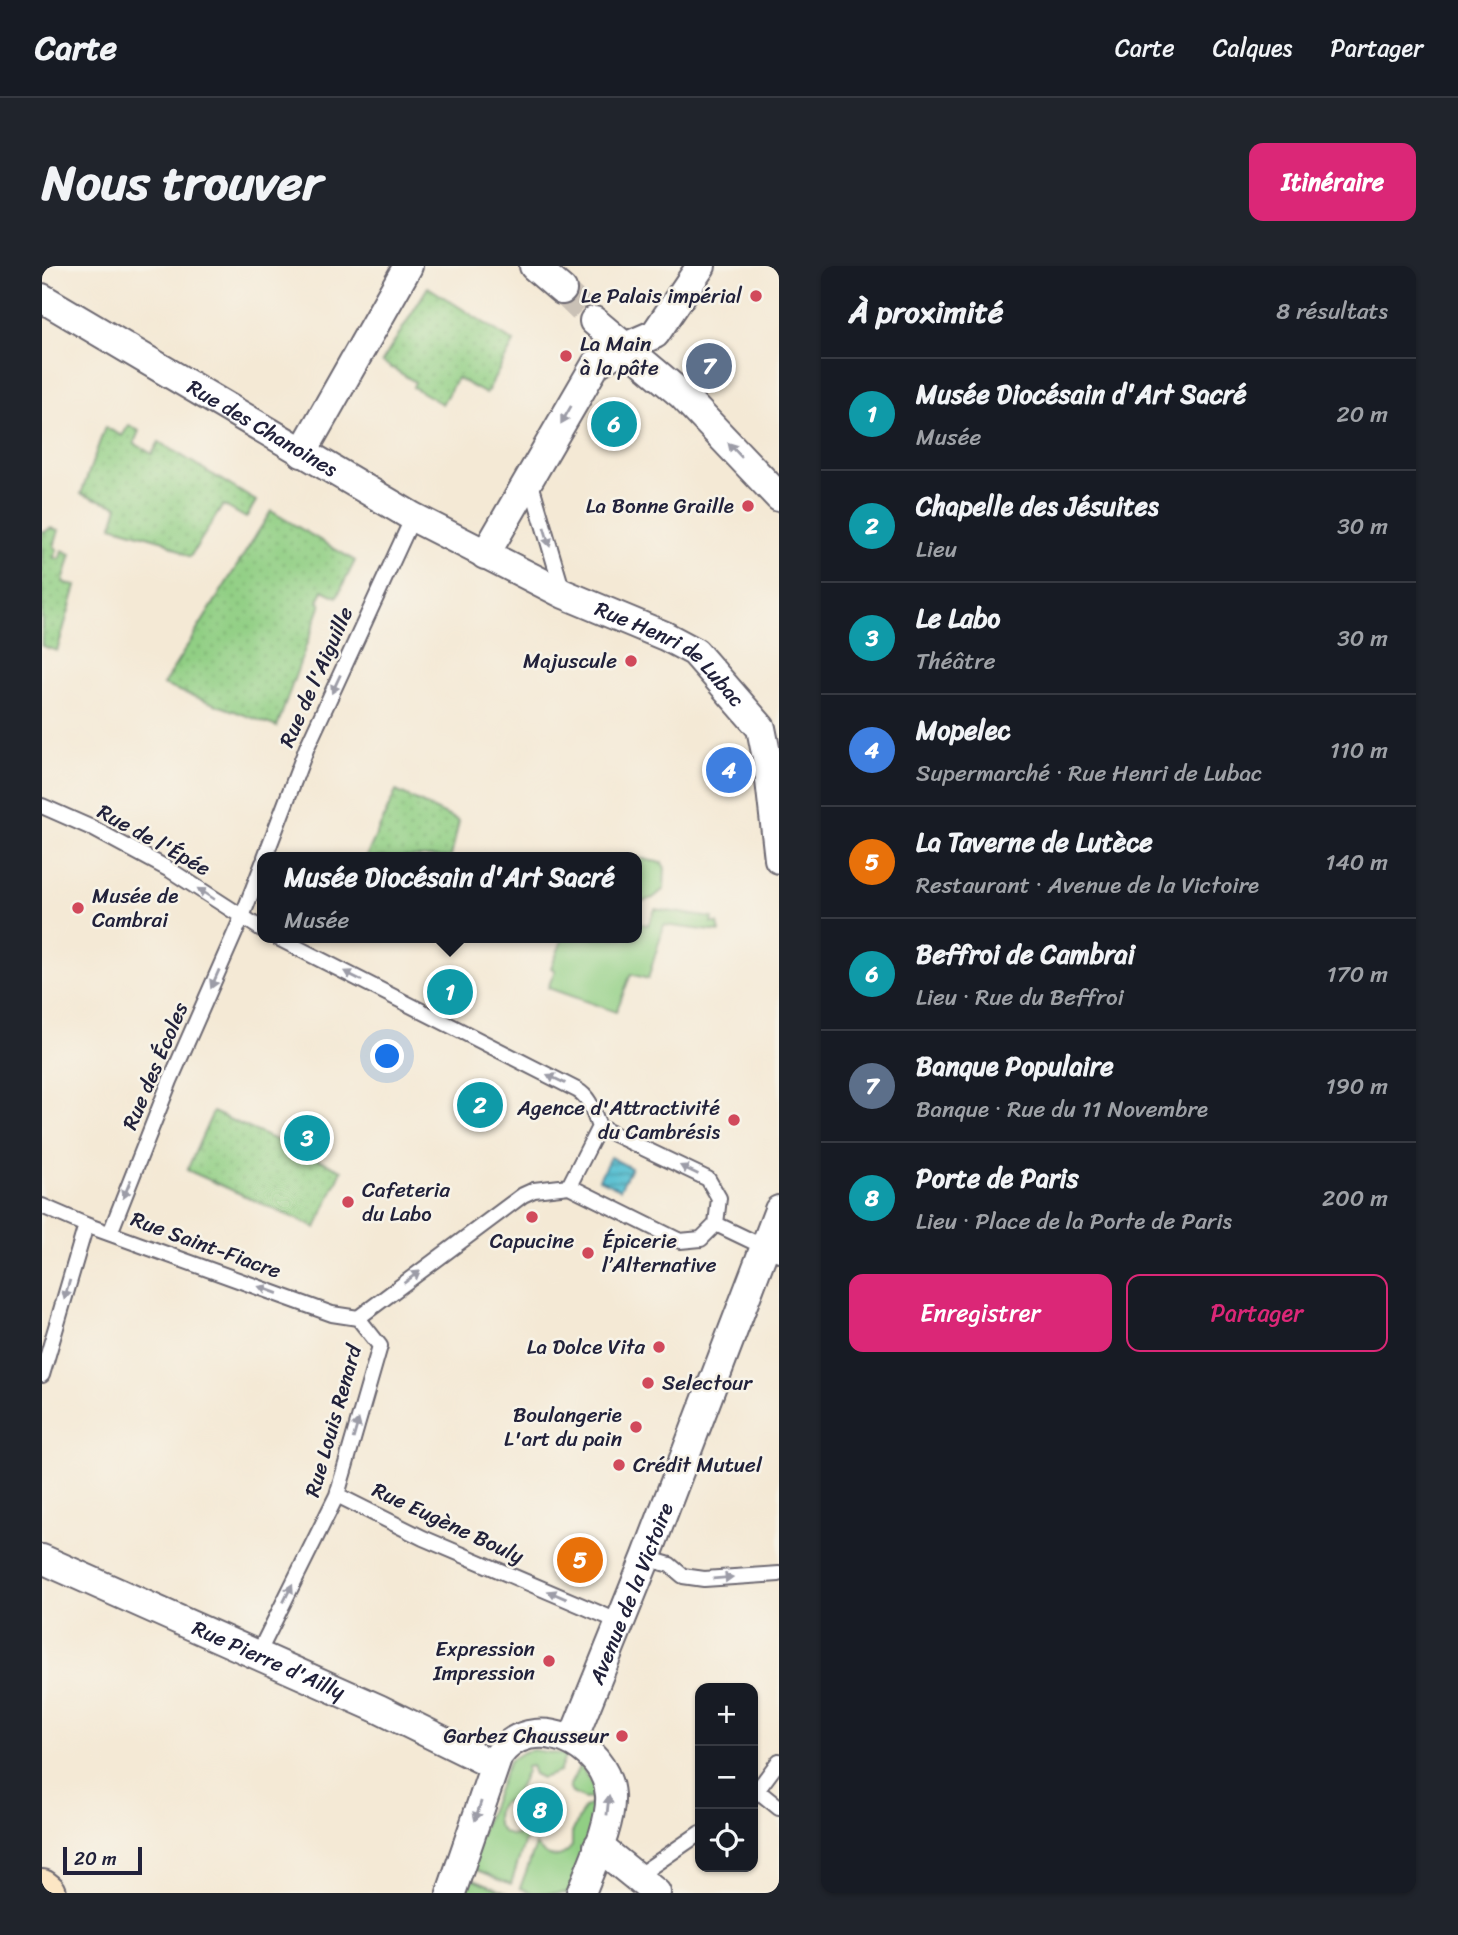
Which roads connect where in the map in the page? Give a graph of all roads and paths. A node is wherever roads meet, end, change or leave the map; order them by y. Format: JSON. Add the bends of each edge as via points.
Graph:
{"nodes":[{"id":1,"x":408,"y":266,"type":"edge"},
{"id":2,"x":534,"y":266,"type":"edge"},
{"id":3,"x":701,"y":266,"type":"edge"},
{"id":4,"x":562,"y":290,"type":"tunnel mouth"},
{"id":5,"x":42,"y":298,"type":"edge"},
{"id":6,"x":594,"y":321,"type":"tunnel mouth"},
{"id":7,"x":625,"y":346,"type":"junction"},
{"id":8,"x":302,"y":453,"type":"junction"},
{"id":9,"x":529,"y":479,"type":"junction"},
{"id":10,"x":779,"y":497,"type":"edge"},
{"id":11,"x":413,"y":517,"type":"junction"},
{"id":12,"x":485,"y":555,"type":"junction"},
{"id":13,"x":564,"y":594,"type":"junction"},
{"id":14,"x":42,"y":806,"type":"edge"},
{"id":15,"x":267,"y":852,"type":"edge"},
{"id":16,"x":779,"y":859,"type":"edge"},
{"id":17,"x":257,"y":878,"type":"edge"},
{"id":18,"x":242,"y":917,"type":"junction"},
{"id":19,"x":257,"y":926,"type":"edge"},
{"id":20,"x":288,"y":943,"type":"edge"},
{"id":21,"x":599,"y":1127,"type":"junction"},
{"id":22,"x":569,"y":1186,"type":"junction"},
{"id":23,"x":42,"y":1206,"type":"edge"},
{"id":24,"x":779,"y":1210,"type":"edge"},
{"id":25,"x":716,"y":1224,"type":"junction"},
{"id":26,"x":86,"y":1225,"type":"junction"},
{"id":27,"x":110,"y":1233,"type":"junction"},
{"id":28,"x":771,"y":1250,"type":"edge"},
{"id":29,"x":358,"y":1318,"type":"junction"},
{"id":30,"x":42,"y":1375,"type":"edge"},
{"id":31,"x":337,"y":1494,"type":"junction"},
{"id":32,"x":42,"y":1559,"type":"edge"},
{"id":33,"x":658,"y":1562,"type":"junction"},
{"id":34,"x":779,"y":1574,"type":"edge"},
{"id":35,"x":620,"y":1622,"type":"junction"},
{"id":36,"x":258,"y":1654,"type":"junction"},
{"id":37,"x":572,"y":1741,"type":"junction"},
{"id":38,"x":779,"y":1761,"type":"edge"},
{"id":39,"x":493,"y":1765,"type":"junction"},
{"id":40,"x":758,"y":1789,"type":"edge"},
{"id":41,"x":758,"y":1795,"type":"edge"},
{"id":42,"x":779,"y":1808,"type":"edge"},
{"id":43,"x":695,"y":1838,"type":"edge"},
{"id":44,"x":598,"y":1846,"type":"junction"},
{"id":45,"x":646,"y":1885,"type":"edge"},
{"id":46,"x":42,"y":1889,"type":"edge"},
{"id":47,"x":47,"y":1893,"type":"edge"},
{"id":48,"x":452,"y":1893,"type":"edge"},
{"id":49,"x":580,"y":1893,"type":"edge"}],
"edges":[{"from":1,"to":8,"type":"street"},
{"from":2,"to":4,"type":"street"},
{"from":3,"to":7,"type":"street","via":[[655,334]]},
{"from":5,"to":8,"type":"street","name":"Rue des Chanoines"},
{"from":6,"to":7,"type":"street"},
{"from":7,"to":9,"type":"street","one_way":true,"via":[[596,364]]},
{"from":10,"to":7,"type":"street","one_way":true,"via":[[682,395]]},
{"from":8,"to":11,"type":"street","name":"Rue des Chanoines"},
{"from":9,"to":12,"type":"street"},
{"from":9,"to":13,"type":"lane","one_way":true},
{"from":11,"to":12,"type":"street","name":"Rue des Chanoines"},
{"from":11,"to":15,"type":"lane","name":"Rue de l'Aiguille","one_way":true,"via":[[307,747]]},
{"from":12,"to":13,"type":"street","name":"Rue Henri de Lubac"},
{"from":13,"to":16,"type":"street","name":"Rue Henri de Lubac","via":[[691,649],[756,720],[766,747]]},
{"from":18,"to":14,"type":"lane","name":"Rue de l'Épée","one_way":true,"via":[[159,864]]},
{"from":17,"to":18,"type":"lane"},
{"from":18,"to":19,"type":"lane","name":"Rue de l'Épée"},
{"from":18,"to":27,"type":"lane","name":"Rue des Écoles","one_way":true},
{"from":21,"to":20,"type":"lane","one_way":true,"via":[[587,1098],[577,1090]]},
{"from":21,"to":22,"type":"lane"},
{"from":25,"to":21,"type":"lane","one_way":true,"via":[[719,1198],[708,1180]]},
{"from":22,"to":25,"type":"lane","via":[[680,1241],[701,1239]]},
{"from":29,"to":22,"type":"lane","name":"Rue Louis Renard","one_way":true,"via":[[523,1195]]},
{"from":23,"to":26,"type":"lane","name":"Rue Saint-Fiacre"},
{"from":24,"to":28,"type":"street","name":"Avenue de la Victoire"},
{"from":25,"to":28,"type":"lane"},
{"from":26,"to":27,"type":"lane","name":"Rue Saint-Fiacre"},
{"from":26,"to":30,"type":"lane","one_way":true},
{"from":29,"to":27,"type":"lane","name":"Rue Saint-Fiacre","one_way":true,"via":[[332,1314]]},
{"from":28,"to":33,"type":"street","name":"Avenue de la Victoire"},
{"from":31,"to":29,"type":"lane","name":"Rue Louis Renard","one_way":true,"via":[[380,1346]]},
{"from":35,"to":31,"type":"lane","name":"Rue Eugène Bouly","one_way":true,"via":[[423,1538]]},
{"from":36,"to":31,"type":"lane","name":"Rue Louis Renard","one_way":true},
{"from":32,"to":36,"type":"street","name":"Rue Pierre d'Ailly"},
{"from":33,"to":34,"type":"lane","one_way":true,"via":[[683,1576],[704,1580]]},
{"from":33,"to":35,"type":"street","name":"Avenue de la Victoire"},
{"from":35,"to":37,"type":"street","name":"Avenue de la Victoire"},
{"from":36,"to":39,"type":"street","name":"Rue Pierre d'Ailly"},
{"from":37,"to":39,"type":"street","via":[[543,1733],[527,1735],[504,1747]]},
{"from":44,"to":37,"type":"street","one_way":true,"via":[[609,1811],[608,1786],[593,1758]]},
{"from":38,"to":40,"type":"lane"},
{"from":39,"to":48,"type":"street","one_way":true},
{"from":41,"to":42,"type":"lane"},
{"from":43,"to":45,"type":"lane"},
{"from":44,"to":45,"type":"street"},
{"from":44,"to":49,"type":"street"},
{"from":46,"to":47,"type":"main road"}]}
